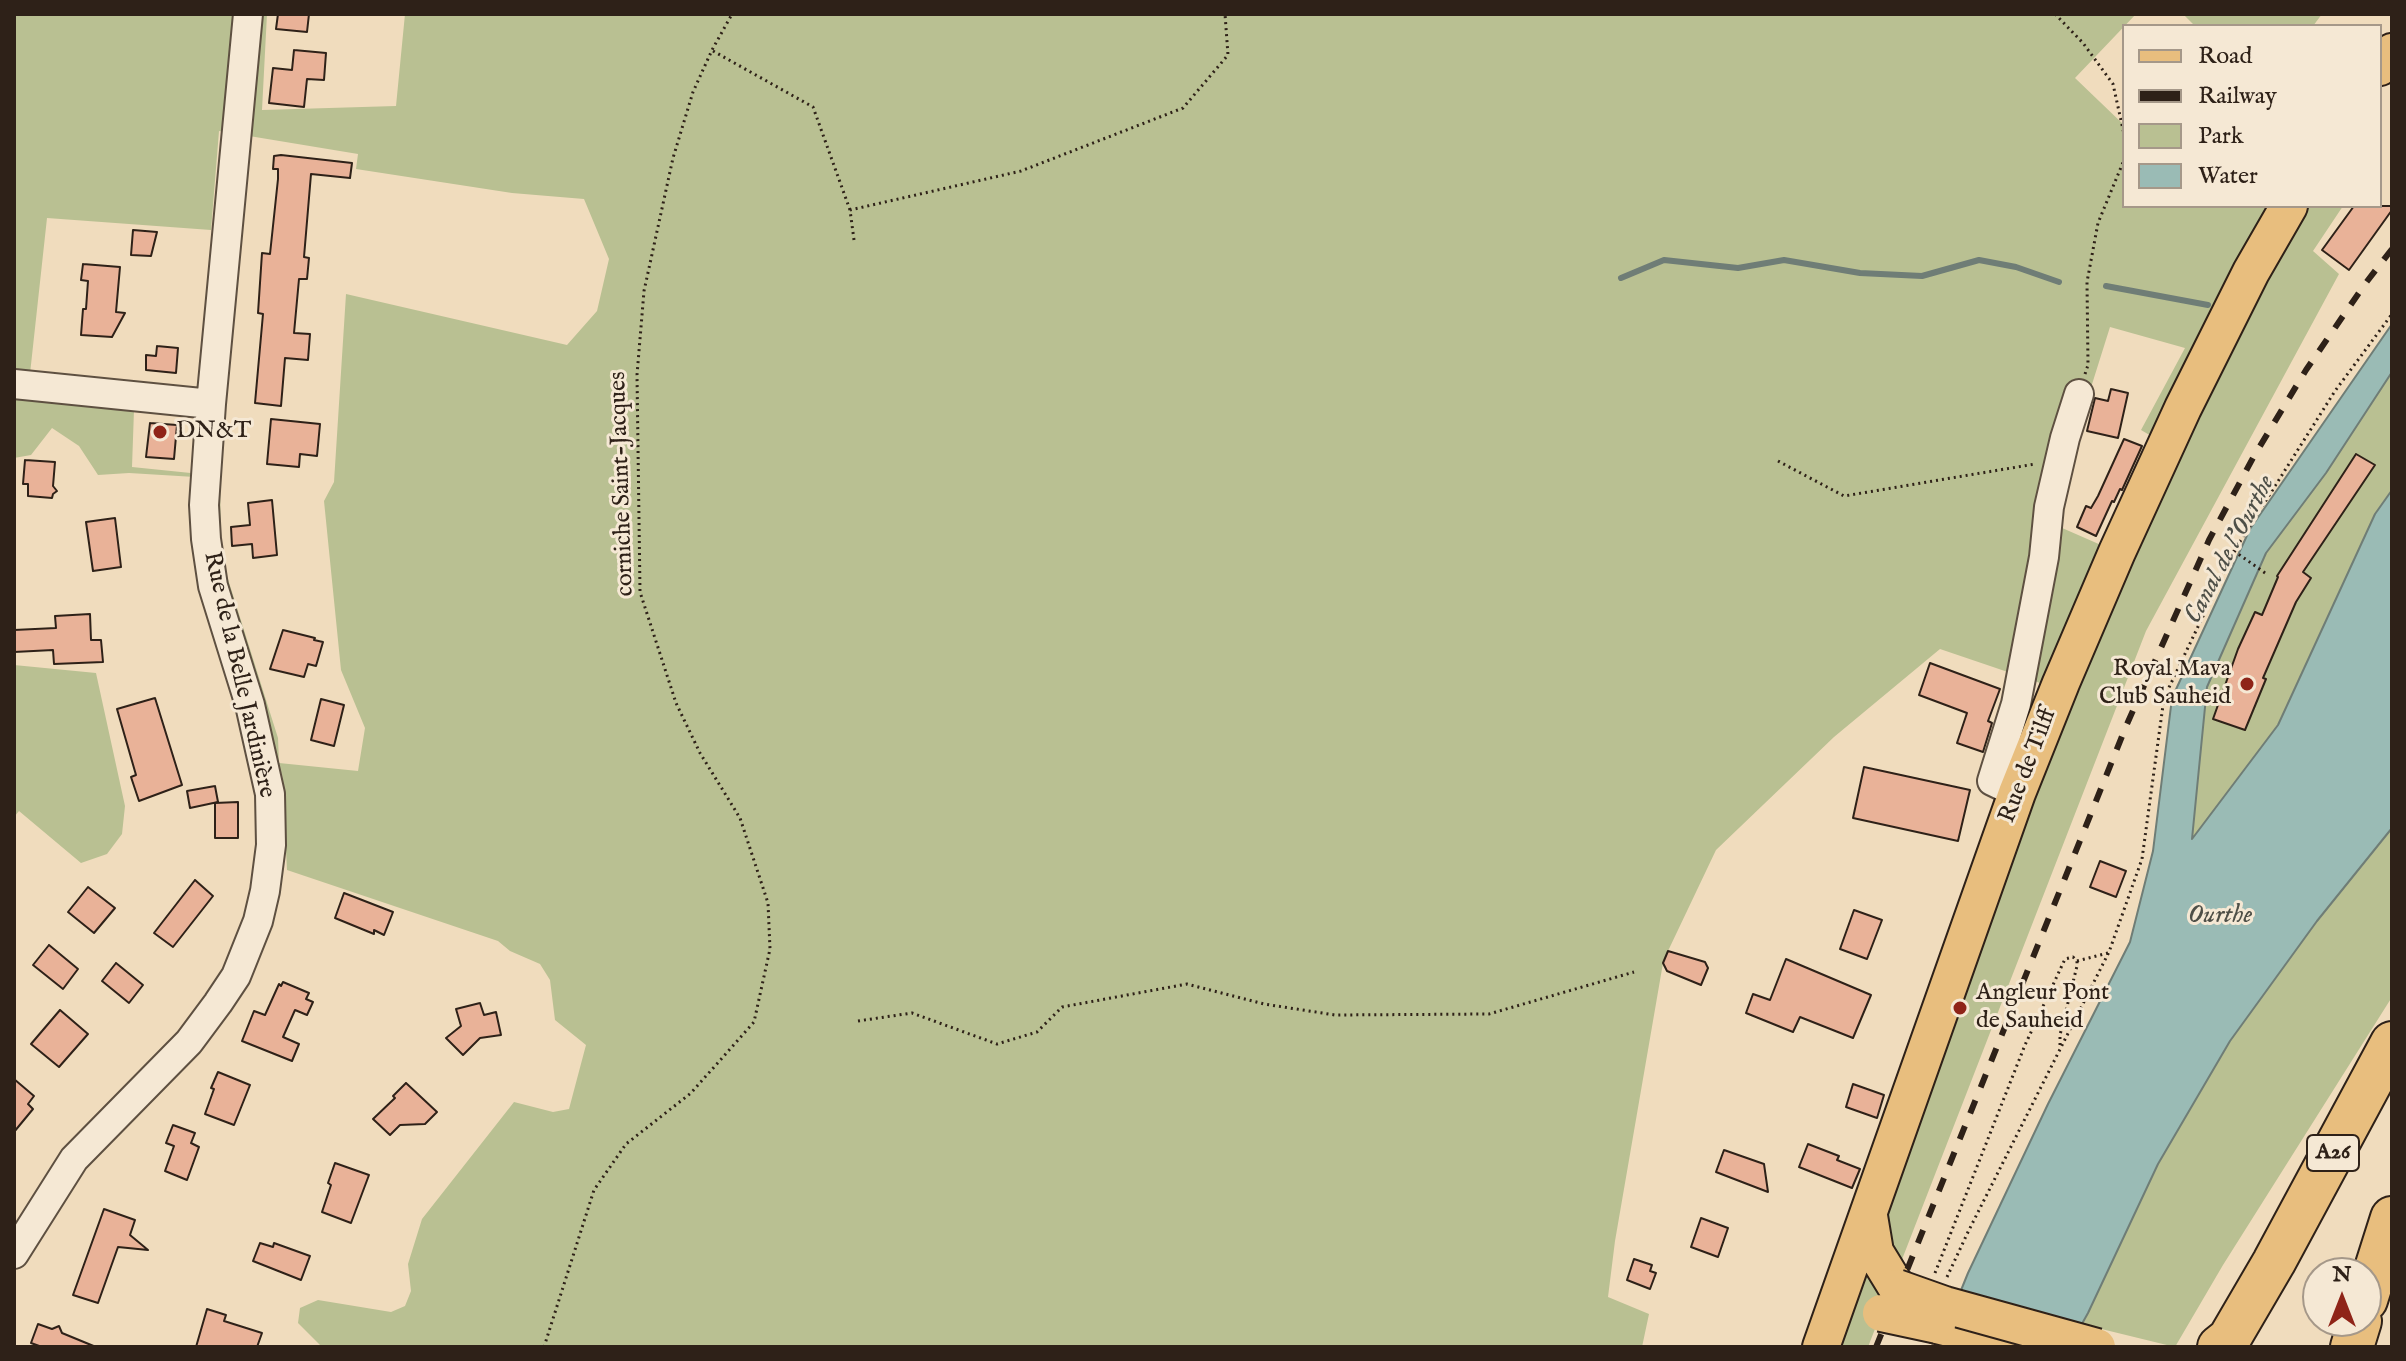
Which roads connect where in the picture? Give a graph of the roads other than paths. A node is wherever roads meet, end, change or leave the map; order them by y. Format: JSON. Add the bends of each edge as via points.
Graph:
{"nodes":[{"id":1,"x":248,"y":14,"type":"edge"},
{"id":2,"x":2288,"y":208,"type":"edge"},
{"id":3,"x":14,"y":384,"type":"edge"},
{"id":4,"x":2079,"y":394,"type":"road end"},
{"id":5,"x":211,"y":404,"type":"junction"},
{"id":6,"x":2017,"y":793,"type":"junction"},
{"id":7,"x":2392,"y":1043,"type":"edge"},
{"id":8,"x":1869,"y":1216,"type":"junction"},
{"id":9,"x":2392,"y":1218,"type":"edge"},
{"id":10,"x":14,"y":1254,"type":"edge"},
{"id":11,"x":2380,"y":1257,"type":"edge"},
{"id":12,"x":2274,"y":1262,"type":"junction"},
{"id":13,"x":1870,"y":1301,"type":"edge"},
{"id":14,"x":2025,"y":1347,"type":"edge"},
{"id":15,"x":2097,"y":1347,"type":"edge"},
{"id":16,"x":2219,"y":1347,"type":"edge"},
{"id":17,"x":2237,"y":1347,"type":"edge"}],
"edges":[{"from":1,"to":5,"type":"street","name":"Rue de la Belle Jardinière"},
{"from":2,"to":6,"type":"main road","name":"Rue de Tilff","via":[[2183,408]]},
{"from":3,"to":5,"type":"street"},
{"from":4,"to":6,"type":"street","via":[[2049,507],[2016,704],[1992,781]]},
{"from":5,"to":10,"type":"street","name":"Rue de la Belle Jardinière","via":[[206,539],[216,596],[250,705],[270,794],[265,891],[236,976],[218,1003],[189,1042],[74,1159]]},
{"from":6,"to":8,"type":"main road","name":"Rue de Tilff"},
{"from":7,"to":12,"type":"highway","number":"A26"},
{"from":8,"to":13,"type":"main road"},
{"from":8,"to":13,"type":"main road","name":"Rue de Tilff"},
{"from":9,"to":11,"type":"highway"},
{"from":12,"to":16,"type":"highway","via":[[2229,1339]]},
{"from":12,"to":17,"type":"highway","number":"A26"},
{"from":13,"to":14,"type":"main road","bridge":true},
{"from":13,"to":15,"type":"main road","bridge":true,"via":[[1945,1305]]}]}
